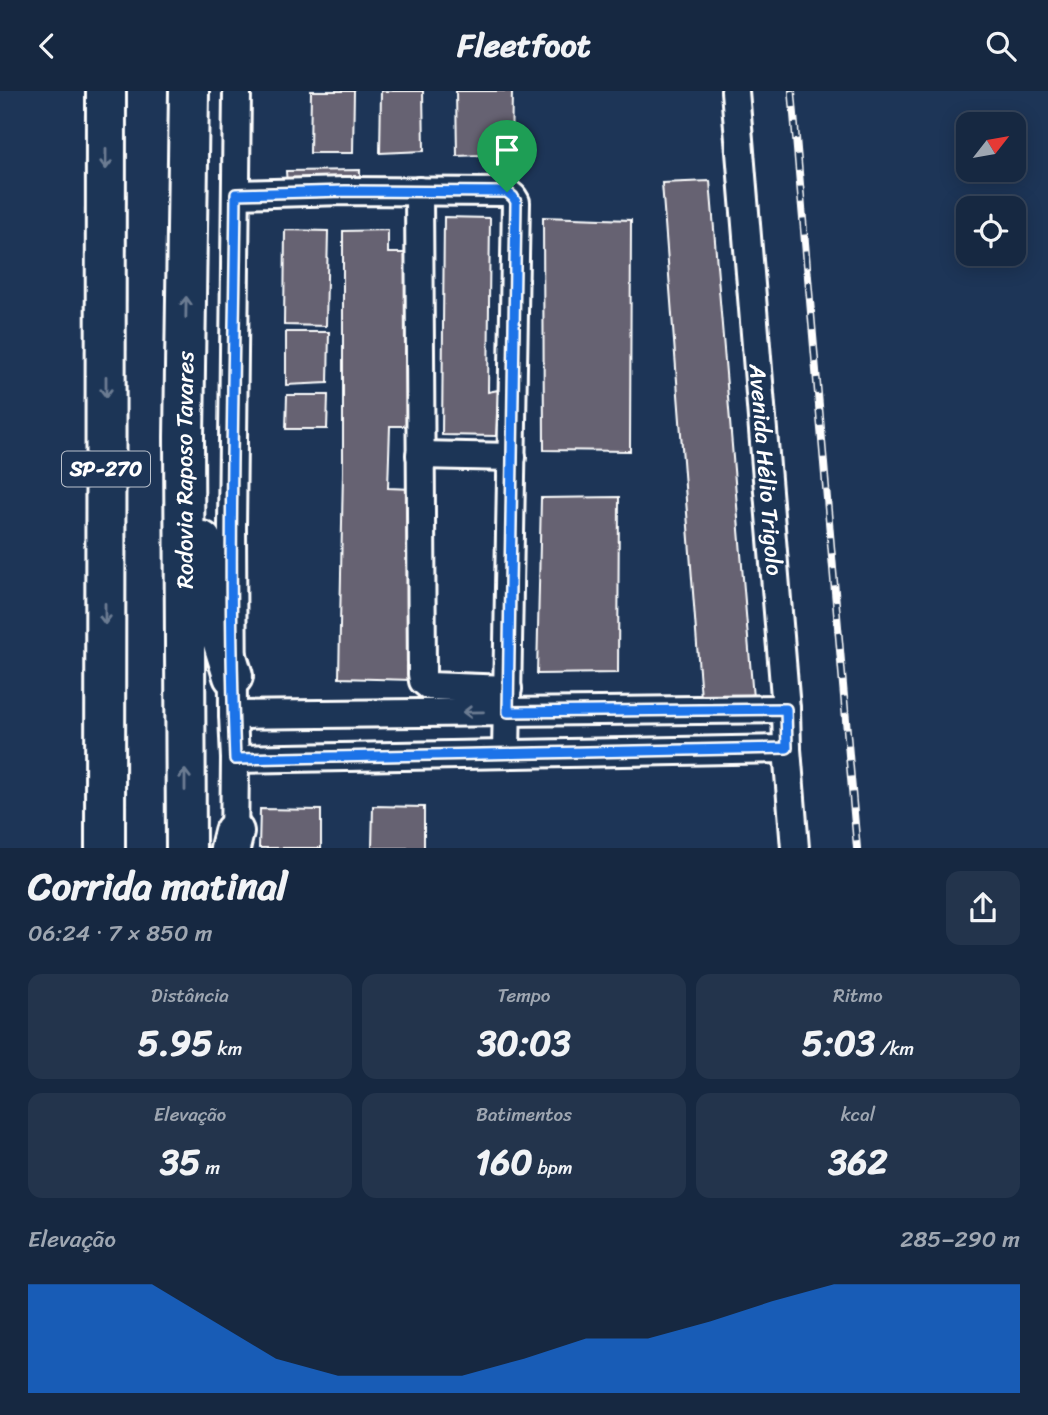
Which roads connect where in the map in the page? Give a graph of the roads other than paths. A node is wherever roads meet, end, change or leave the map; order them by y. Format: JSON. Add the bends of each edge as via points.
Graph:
{"nodes":[{"id":1,"x":106,"y":91,"type":"edge"},
{"id":2,"x":189,"y":91,"type":"edge"},
{"id":3,"x":237,"y":91,"type":"edge"},
{"id":4,"x":735,"y":91,"type":"edge"},
{"id":5,"x":419,"y":191,"type":"junction"},
{"id":6,"x":236,"y":194,"type":"junction"},
{"id":7,"x":184,"y":437,"type":"junction"},
{"id":8,"x":420,"y":455,"type":"junction"},
{"id":9,"x":512,"y":457,"type":"junction"},
{"id":10,"x":233,"y":676,"type":"junction"},
{"id":11,"x":508,"y":701,"type":"junction"},
{"id":12,"x":786,"y":709,"type":"junction"},
{"id":13,"x":696,"y":710,"type":"junction"},
{"id":14,"x":233,"y":715,"type":"junction"},
{"id":15,"x":787,"y":748,"type":"junction"},
{"id":16,"x":696,"y":750,"type":"junction"},
{"id":17,"x":506,"y":754,"type":"junction"},
{"id":18,"x":235,"y":759,"type":"junction"},
{"id":19,"x":233,"y":843,"type":"edge"},
{"id":20,"x":105,"y":848,"type":"edge"},
{"id":21,"x":186,"y":848,"type":"edge"},
{"id":22,"x":795,"y":848,"type":"edge"}],
"edges":[{"from":1,"to":20,"type":"highway","number":"SP-270","one_way":true},
{"from":7,"to":2,"type":"highway","name":"Rodovia Raposo Tavares","one_way":true},
{"from":3,"to":6,"type":"street"},
{"from":4,"to":12,"type":"street","name":"Avenida Hélio Trigolo"},
{"from":5,"to":6,"type":"street"},
{"from":5,"to":8,"type":"street"},
{"from":5,"to":9,"type":"street","via":[[507,192],[516,202]]},
{"from":6,"to":10,"type":"street"},
{"from":7,"to":10,"type":"highway","via":[[210,583]]},
{"from":21,"to":7,"type":"highway","name":"Rodovia Raposo Tavares","one_way":true},
{"from":8,"to":9,"type":"street"},
{"from":8,"to":11,"type":"street","via":[[423,681]]},
{"from":9,"to":11,"type":"street"},
{"from":10,"to":14,"type":"street"},
{"from":11,"to":13,"type":"street"},
{"from":11,"to":14,"type":"street","one_way":true},
{"from":11,"to":17,"type":"street"},
{"from":12,"to":13,"type":"street"},
{"from":12,"to":15,"type":"street","name":"Avenida Hélio Trigolo"},
{"from":13,"to":16,"type":"street"},
{"from":14,"to":18,"type":"street"},
{"from":15,"to":16,"type":"street"},
{"from":15,"to":22,"type":"street","name":"Avenida Hélio Trigolo"},
{"from":16,"to":17,"type":"street"},
{"from":17,"to":18,"type":"street"},
{"from":18,"to":19,"type":"street"}]}
